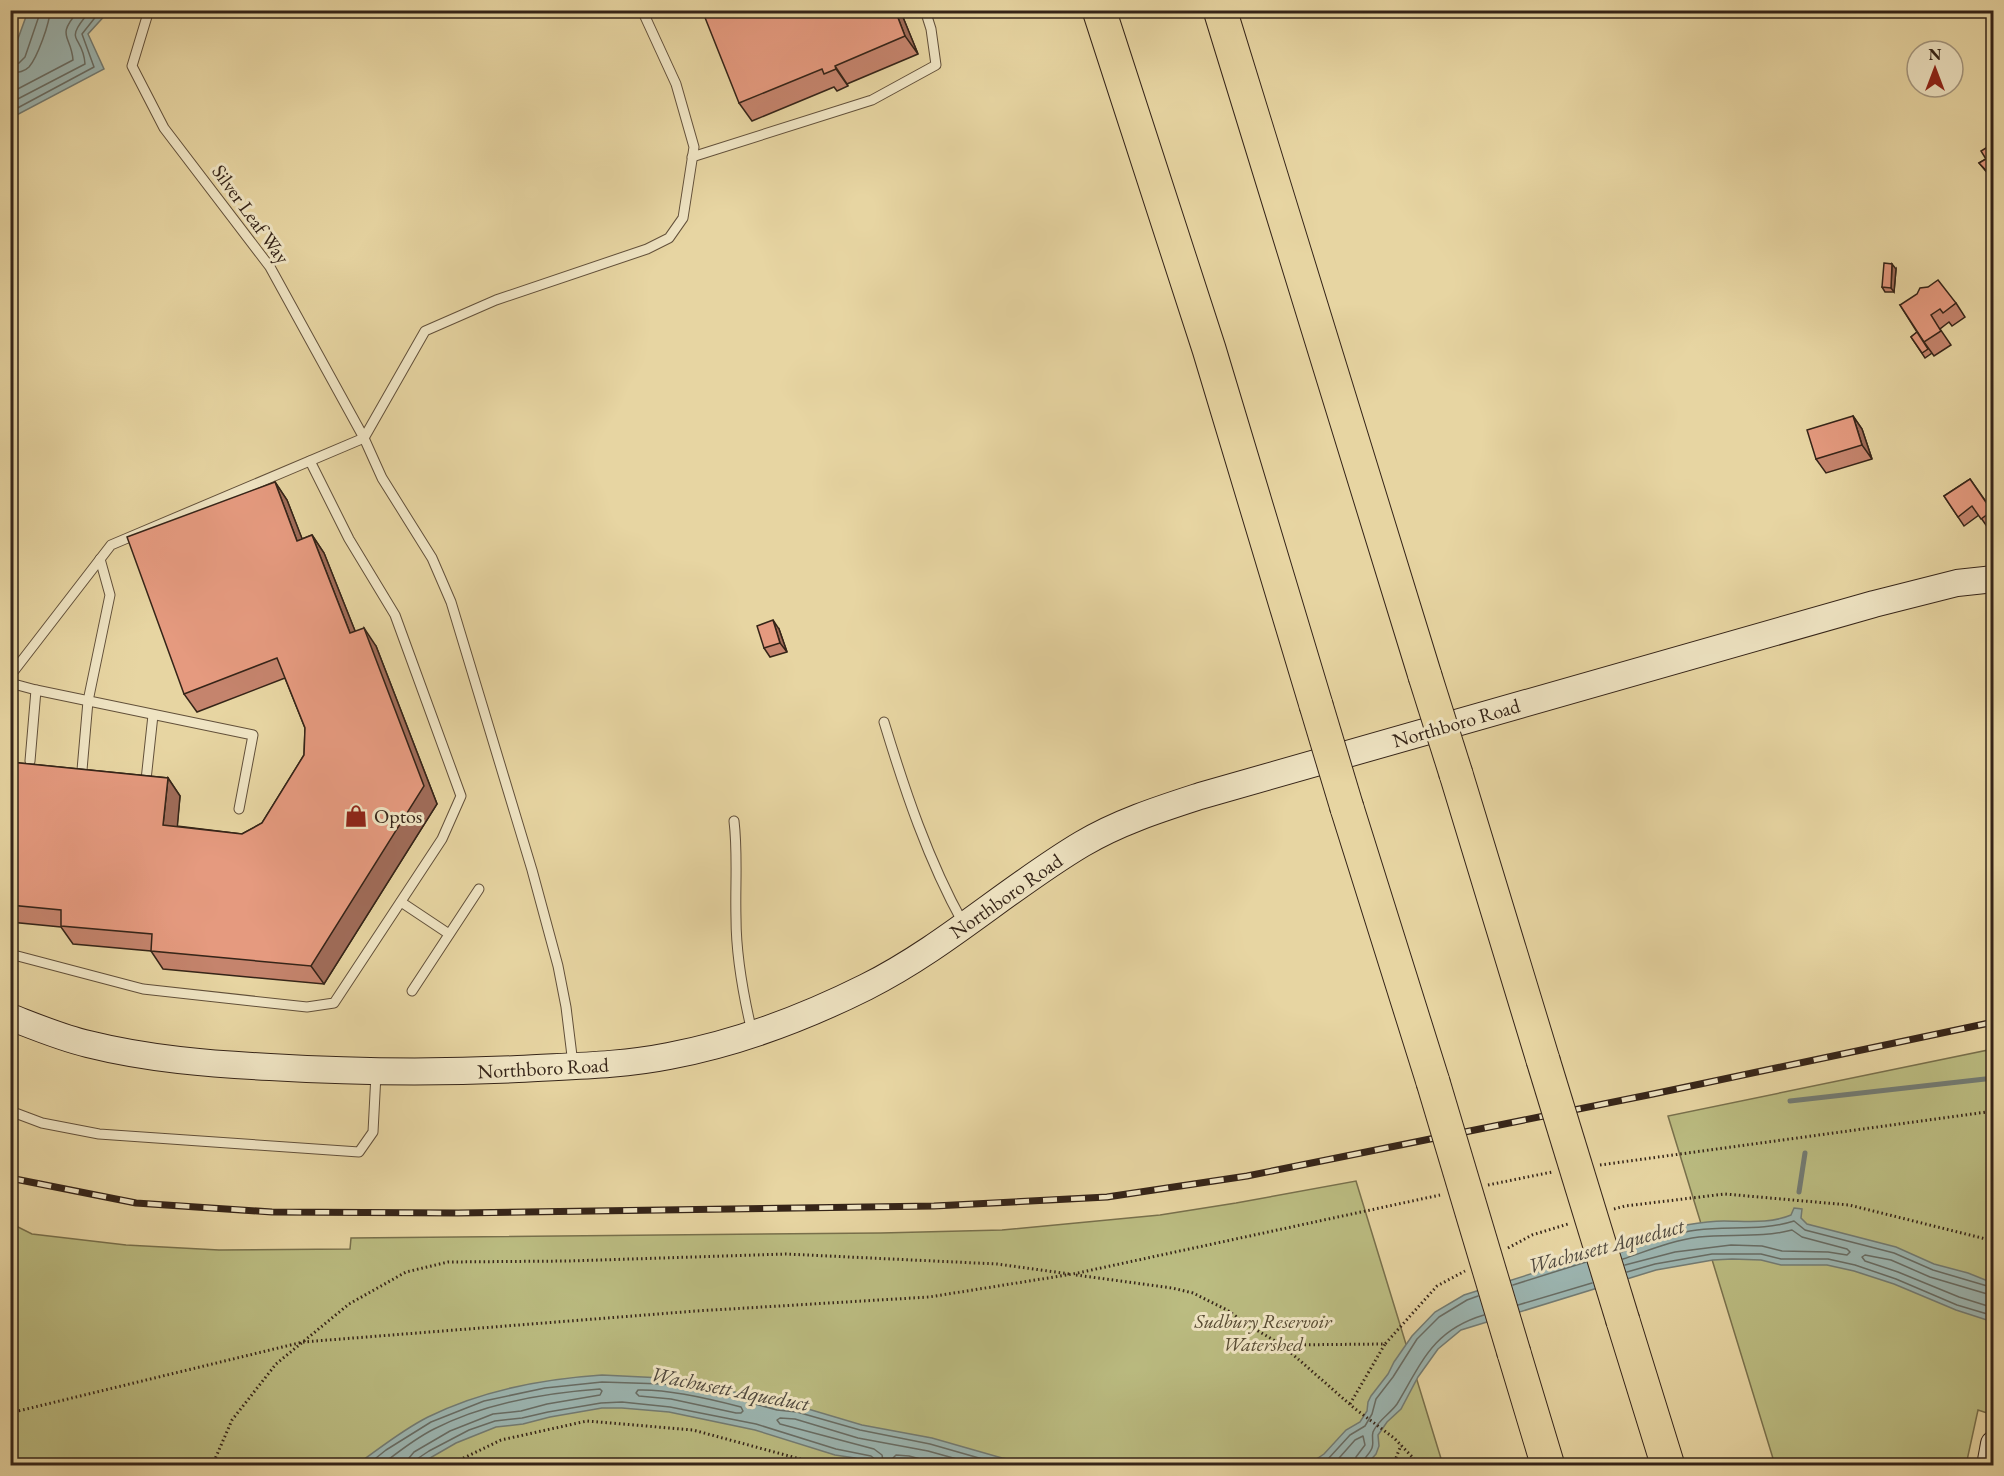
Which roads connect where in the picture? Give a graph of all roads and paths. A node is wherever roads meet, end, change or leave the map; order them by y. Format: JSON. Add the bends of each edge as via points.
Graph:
{"nodes":[{"id":1,"x":149,"y":10,"type":"edge"},
{"id":2,"x":642,"y":10,"type":"edge"},
{"id":3,"x":925,"y":10,"type":"edge"},
{"id":4,"x":1075,"y":10,"type":"edge"},
{"id":5,"x":1099,"y":10,"type":"edge"},
{"id":6,"x":1220,"y":10,"type":"edge"},
{"id":7,"x":1231,"y":10,"type":"edge"},
{"id":8,"x":1264,"y":155,"type":"junction"},
{"id":9,"x":692,"y":157,"type":"junction"},
{"id":10,"x":1209,"y":349,"type":"junction"},
{"id":11,"x":364,"y":438,"type":"junction"},
{"id":12,"x":310,"y":461,"type":"junction"},
{"id":13,"x":100,"y":559,"type":"junction"},
{"id":14,"x":1994,"y":579,"type":"edge"},
{"id":15,"x":10,"y":676,"type":"edge"},
{"id":16,"x":10,"y":683,"type":"edge"},
{"id":17,"x":36,"y":690,"type":"junction"},
{"id":18,"x":88,"y":701,"type":"junction"},
{"id":19,"x":153,"y":715,"type":"junction"},
{"id":20,"x":884,"y":722,"type":"dead end"},
{"id":21,"x":30,"y":761,"type":"dead end"},
{"id":22,"x":82,"y":770,"type":"edge"},
{"id":23,"x":146,"y":780,"type":"edge"},
{"id":24,"x":239,"y":809,"type":"dead end"},
{"id":25,"x":734,"y":821,"type":"dead end"},
{"id":26,"x":479,"y":889,"type":"dead end"},
{"id":27,"x":400,"y":902,"type":"junction"},
{"id":28,"x":964,"y":925,"type":"junction"},
{"id":29,"x":449,"y":934,"type":"junction"},
{"id":30,"x":10,"y":954,"type":"edge"},
{"id":31,"x":412,"y":991,"type":"dead end"},
{"id":32,"x":10,"y":1017,"type":"edge"},
{"id":33,"x":753,"y":1034,"type":"junction"},
{"id":34,"x":573,"y":1066,"type":"junction"},
{"id":35,"x":376,"y":1072,"type":"junction"},
{"id":36,"x":10,"y":1111,"type":"edge"},
{"id":37,"x":1994,"y":1112,"type":"edge"},
{"id":38,"x":1595,"y":1166,"type":"dead end"},
{"id":39,"x":1560,"y":1171,"type":"dead end"},
{"id":40,"x":1478,"y":1186,"type":"dead end"},
{"id":41,"x":1444,"y":1194,"type":"dead end"},
{"id":42,"x":1604,"y":1212,"type":"dead end"},
{"id":43,"x":1573,"y":1222,"type":"dead end"},
{"id":44,"x":1994,"y":1241,"type":"edge"},
{"id":45,"x":1504,"y":1250,"type":"dead end"},
{"id":46,"x":1465,"y":1270,"type":"dead end"},
{"id":47,"x":1073,"y":1274,"type":"junction"},
{"id":48,"x":303,"y":1342,"type":"junction"},
{"id":49,"x":1385,"y":1344,"type":"junction"},
{"id":50,"x":1282,"y":1345,"type":"junction"},
{"id":51,"x":1350,"y":1404,"type":"junction"},
{"id":52,"x":10,"y":1413,"type":"edge"},
{"id":53,"x":1994,"y":1444,"type":"edge"},
{"id":54,"x":1401,"y":1445,"type":"junction"},
{"id":55,"x":212,"y":1466,"type":"edge"},
{"id":56,"x":447,"y":1466,"type":"edge"},
{"id":57,"x":826,"y":1466,"type":"edge"},
{"id":58,"x":1392,"y":1466,"type":"edge"},
{"id":59,"x":1421,"y":1466,"type":"edge"},
{"id":60,"x":1548,"y":1466,"type":"edge"},
{"id":61,"x":1668,"y":1466,"type":"edge"},
{"id":62,"x":1990,"y":1466,"type":"edge"}],
"edges":[{"from":1,"to":11,"type":"lane","name":"Silver Leaf Way","via":[[132,66],[164,128],[270,267]]},
{"from":2,"to":9,"type":"lane","via":[[676,84],[694,147]]},
{"from":3,"to":9,"type":"lane","via":[[936,64],[872,99]]},
{"from":4,"to":10,"type":"highway"},
{"from":5,"to":10,"type":"highway"},
{"from":6,"to":8,"type":"highway"},
{"from":7,"to":8,"type":"highway"},
{"from":8,"to":61,"type":"highway","bridge":true},
{"from":9,"to":11,"type":"lane","via":[[683,218],[669,238],[496,300],[425,331]]},
{"from":10,"to":60,"type":"highway","bridge":true},
{"from":11,"to":12,"type":"lane"},
{"from":11,"to":34,"type":"lane","name":"Silver Leaf Way","via":[[382,478],[432,558],[451,603],[558,966]]},
{"from":12,"to":13,"type":"lane","via":[[111,545]]},
{"from":12,"to":27,"type":"lane","via":[[349,540],[395,615],[461,796],[442,839]]},
{"from":13,"to":15,"type":"lane"},
{"from":13,"to":18,"type":"lane","via":[[110,595]]},
{"from":14,"to":28,"type":"main road","name":"Northboro Road","via":[[1957,583],[1875,604],[1174,804],[1083,843]]},
{"from":16,"to":17,"type":"lane"},
{"from":17,"to":18,"type":"lane"},
{"from":17,"to":21,"type":"lane"},
{"from":18,"to":19,"type":"lane"},
{"from":18,"to":22,"type":"lane"},
{"from":19,"to":23,"type":"lane"},
{"from":19,"to":24,"type":"lane","via":[[252,735]]},
{"from":20,"to":28,"type":"lane","via":[[924,842]]},
{"from":25,"to":33,"type":"lane","via":[[739,965]]},
{"from":26,"to":29,"type":"lane"},
{"from":27,"to":29,"type":"lane"},
{"from":27,"to":30,"type":"lane","via":[[334,1003],[308,1007],[143,989]]},
{"from":28,"to":33,"type":"main road","name":"Northboro Road","via":[[926,953],[865,988]]},
{"from":29,"to":31,"type":"lane"},
{"from":32,"to":35,"type":"main road","name":"Northboro Road","via":[[85,1044],[152,1056],[230,1065]]},
{"from":33,"to":34,"type":"main road","name":"Northboro Road","via":[[667,1057]]},
{"from":34,"to":35,"type":"main road","name":"Northboro Road"},
{"from":35,"to":36,"type":"lane","via":[[373,1132],[359,1152],[99,1134],[42,1123]]},
{"from":37,"to":38,"type":"path"},
{"from":39,"to":40,"type":"path"},
{"from":41,"to":47,"type":"path"},
{"from":42,"to":44,"type":"path","via":[[1725,1194],[1849,1205]]},
{"from":43,"to":45,"type":"path","via":[[1532,1235]]},
{"from":46,"to":49,"type":"path","via":[[1437,1286]]},
{"from":47,"to":48,"type":"path","via":[[929,1297]]},
{"from":47,"to":48,"type":"path","via":[[997,1264],[786,1254],[448,1262],[406,1272],[349,1304]]},
{"from":47,"to":50,"type":"path","via":[[1193,1293]]},
{"from":48,"to":52,"type":"path"},
{"from":48,"to":55,"type":"path","via":[[276,1364],[232,1420]]},
{"from":49,"to":50,"type":"path"},
{"from":49,"to":51,"type":"path"},
{"from":50,"to":51,"type":"path"},
{"from":51,"to":54,"type":"path"},
{"from":53,"to":62,"type":"main road"},
{"from":54,"to":58,"type":"path"},
{"from":54,"to":59,"type":"path"},
{"from":56,"to":57,"type":"path","via":[[501,1440],[587,1421],[693,1430]]}]}
